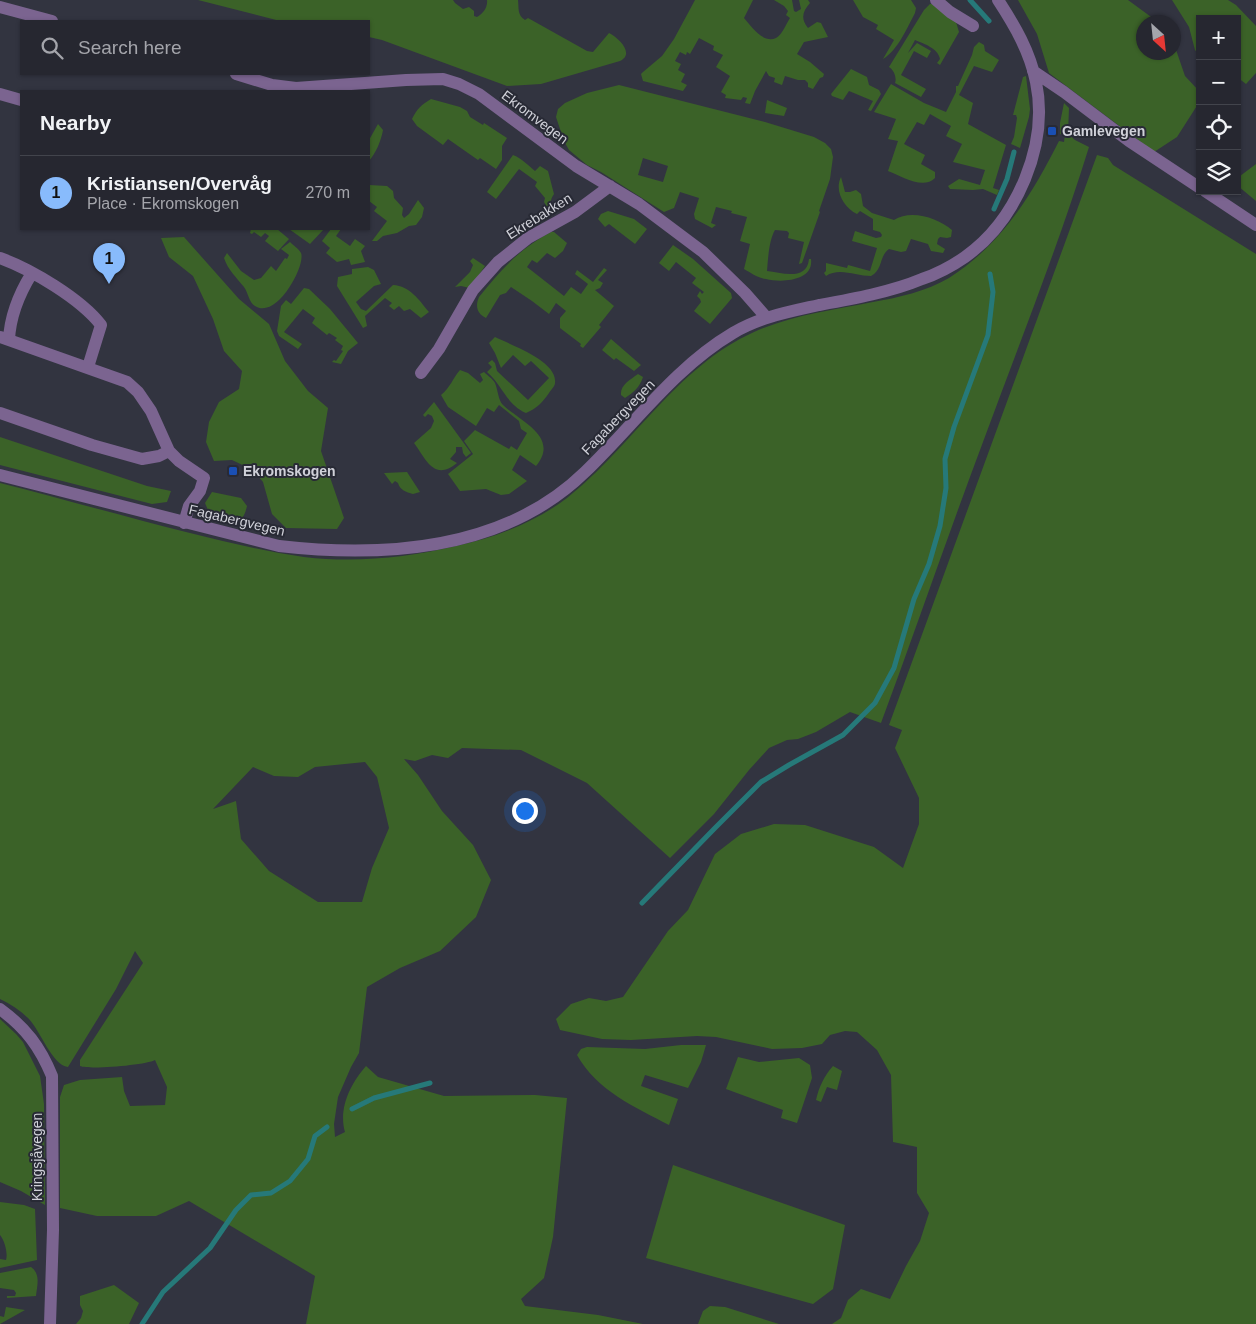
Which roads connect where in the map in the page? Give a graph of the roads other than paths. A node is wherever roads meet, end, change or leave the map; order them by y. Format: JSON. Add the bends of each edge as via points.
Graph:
{"nodes":[{"id":1,"x":936,"y":0,"type":"edge"},
{"id":2,"x":998,"y":0,"type":"edge"},
{"id":3,"x":0,"y":8,"type":"edge"},
{"id":4,"x":48,"y":20,"type":"edge"},
{"id":5,"x":973,"y":26,"type":"dead end"},
{"id":6,"x":1033,"y":71,"type":"junction"},
{"id":7,"x":239,"y":75,"type":"edge"},
{"id":8,"x":316,"y":89,"type":"edge"},
{"id":9,"x":0,"y":94,"type":"edge"},
{"id":10,"x":20,"y":100,"type":"edge"},
{"id":11,"x":1196,"y":185,"type":"edge"},
{"id":12,"x":610,"y":186,"type":"junction"},
{"id":13,"x":1211,"y":195,"type":"edge"},
{"id":14,"x":1256,"y":225,"type":"edge"},
{"id":15,"x":0,"y":258,"type":"edge"},
{"id":16,"x":32,"y":273,"type":"junction"},
{"id":17,"x":766,"y":317,"type":"junction"},
{"id":18,"x":5,"y":339,"type":"edge"},
{"id":19,"x":88,"y":367,"type":"junction"},
{"id":20,"x":421,"y":374,"type":"dead end"},
{"id":21,"x":0,"y":413,"type":"edge"},
{"id":22,"x":169,"y":451,"type":"junction"},
{"id":23,"x":0,"y":475,"type":"edge"},
{"id":24,"x":184,"y":523,"type":"junction"},
{"id":25,"x":0,"y":1009,"type":"edge"},
{"id":26,"x":50,"y":1324,"type":"edge"}],
"edges":[{"from":1,"to":5,"type":"street"},
{"from":2,"to":6,"type":"street","name":"Fagabergvegen","via":[[1022,40]]},
{"from":3,"to":4,"type":"street"},
{"from":6,"to":11,"type":"street"},
{"from":6,"to":17,"type":"street","name":"Fagabergvegen","via":[[1038,110],[1030,164],[1004,217],[966,257],[921,280]]},
{"from":7,"to":8,"type":"street","name":"Ekromvegen","via":[[272,85]]},
{"from":8,"to":12,"type":"street","name":"Ekromvegen","via":[[406,80],[443,79],[459,84],[479,94],[576,166]]},
{"from":9,"to":10,"type":"street"},
{"from":12,"to":17,"type":"street","name":"Ekromvegen","via":[[703,252]]},
{"from":12,"to":20,"type":"street","name":"Ekrebakken","via":[[575,212],[528,238],[498,262],[473,290]]},
{"from":13,"to":14,"type":"street"},
{"from":15,"to":16,"type":"street"},
{"from":16,"to":18,"type":"street","via":[[15,307]]},
{"from":16,"to":19,"type":"street","via":[[80,304],[102,325]]},
{"from":17,"to":24,"type":"street","name":"Fagabergvegen","via":[[736,331],[696,359],[560,494],[532,512],[472,536],[396,550],[321,551],[279,546]]},
{"from":18,"to":19,"type":"street"},
{"from":19,"to":22,"type":"street","via":[[127,382],[138,392],[151,411]]},
{"from":21,"to":22,"type":"street","via":[[142,459]]},
{"from":22,"to":24,"type":"street","via":[[204,478]]},
{"from":23,"to":24,"type":"street","name":"Fagabergvegen"},
{"from":25,"to":26,"type":"street","name":"Kringsjåvegen","via":[[28,1033],[52,1076]]}]}
